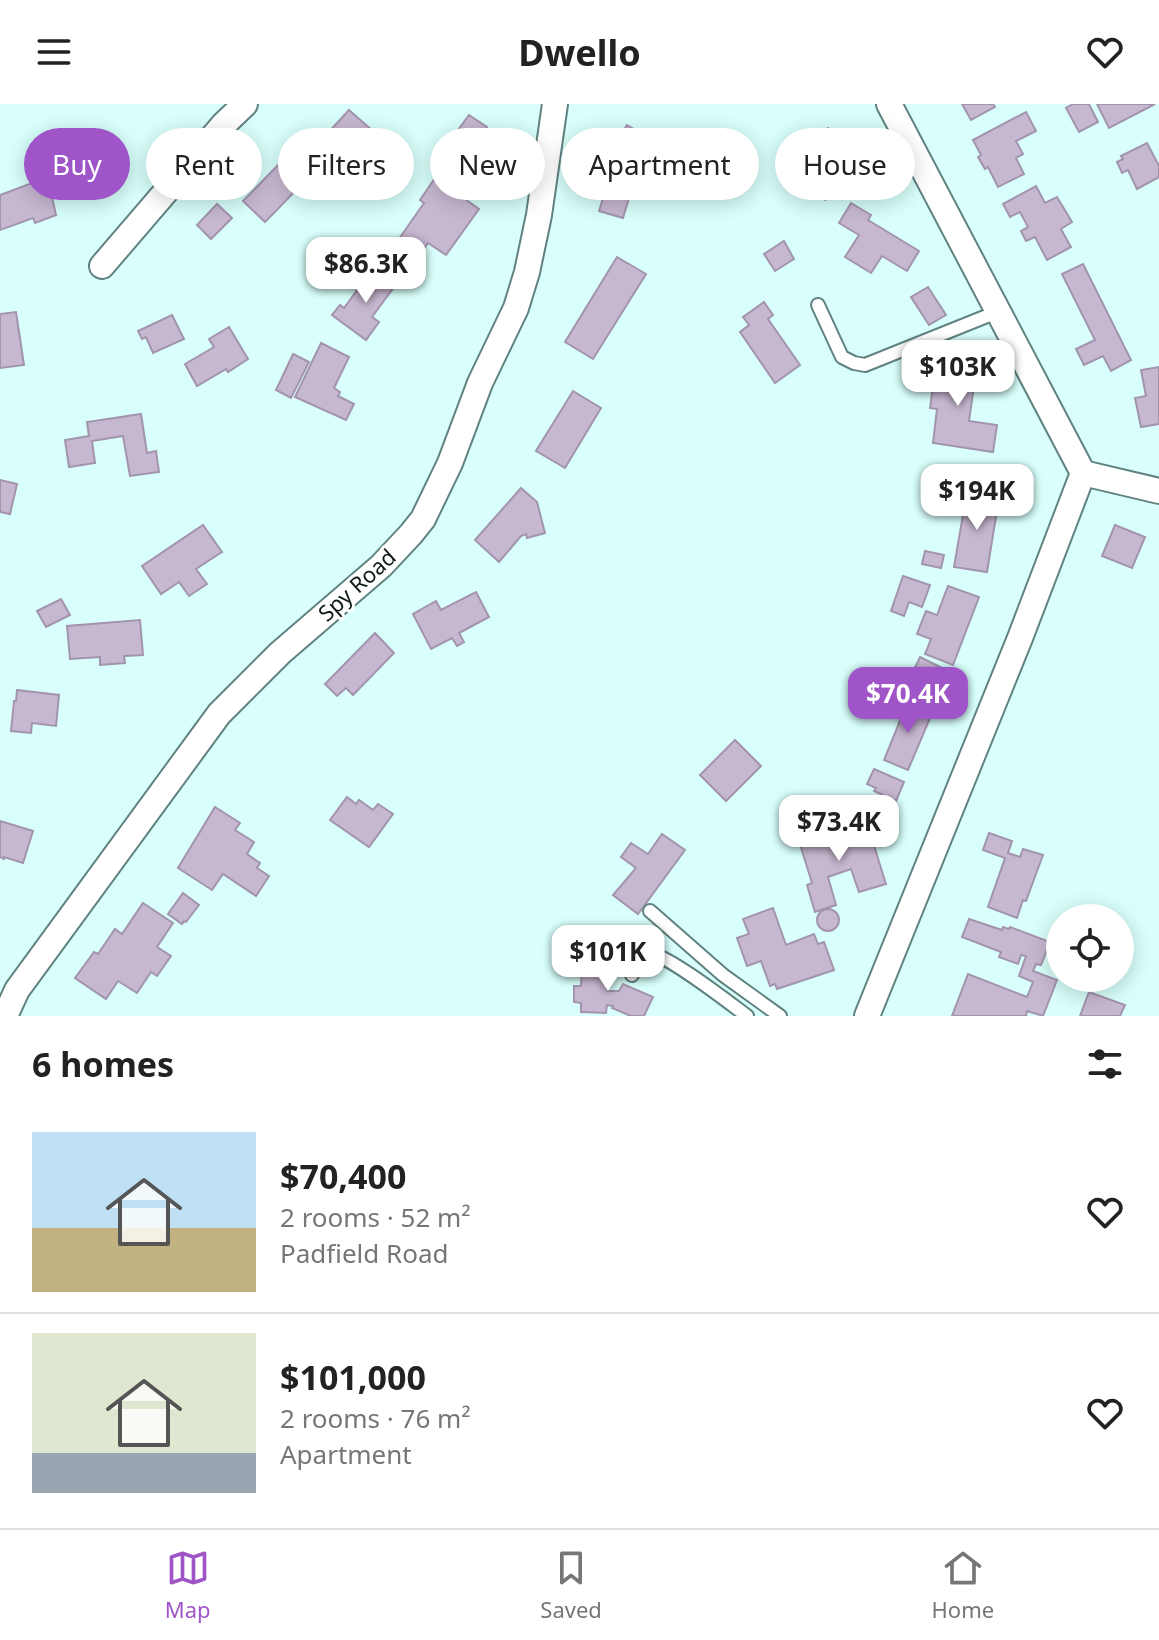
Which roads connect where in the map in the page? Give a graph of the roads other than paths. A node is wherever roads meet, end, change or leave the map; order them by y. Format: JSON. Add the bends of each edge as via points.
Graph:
{"nodes":[{"id":1,"x":245,"y":104,"type":"edge"},
{"id":2,"x":555,"y":104,"type":"edge"},
{"id":3,"x":889,"y":104,"type":"edge"},
{"id":4,"x":102,"y":266,"type":"dead end"},
{"id":5,"x":818,"y":305,"type":"dead end"},
{"id":6,"x":997,"y":312,"type":"junction"},
{"id":7,"x":1083,"y":473,"type":"junction"},
{"id":8,"x":1159,"y":491,"type":"edge"},
{"id":9,"x":650,"y":911,"type":"dead end"},
{"id":10,"x":632,"y":975,"type":"dead end"},
{"id":11,"x":8,"y":982,"type":"edge"},
{"id":12,"x":5,"y":1016,"type":"edge"},
{"id":13,"x":747,"y":1016,"type":"edge"},
{"id":14,"x":780,"y":1016,"type":"edge"},
{"id":15,"x":867,"y":1016,"type":"edge"}],
"edges":[{"from":1,"to":4,"type":"street"},
{"from":2,"to":11,"type":"street","name":"Spy Road","via":[[539,215],[516,308],[423,519],[381,566],[219,714]]},
{"from":3,"to":6,"type":"street"},
{"from":5,"to":6,"type":"lane","via":[[842,357],[865,365]]},
{"from":6,"to":7,"type":"street"},
{"from":7,"to":8,"type":"street"},
{"from":7,"to":15,"type":"street"},
{"from":9,"to":14,"type":"lane"},
{"from":10,"to":13,"type":"lane","via":[[642,953],[659,955]]},
{"from":11,"to":12,"type":"street","name":"Spy Road"}]}
